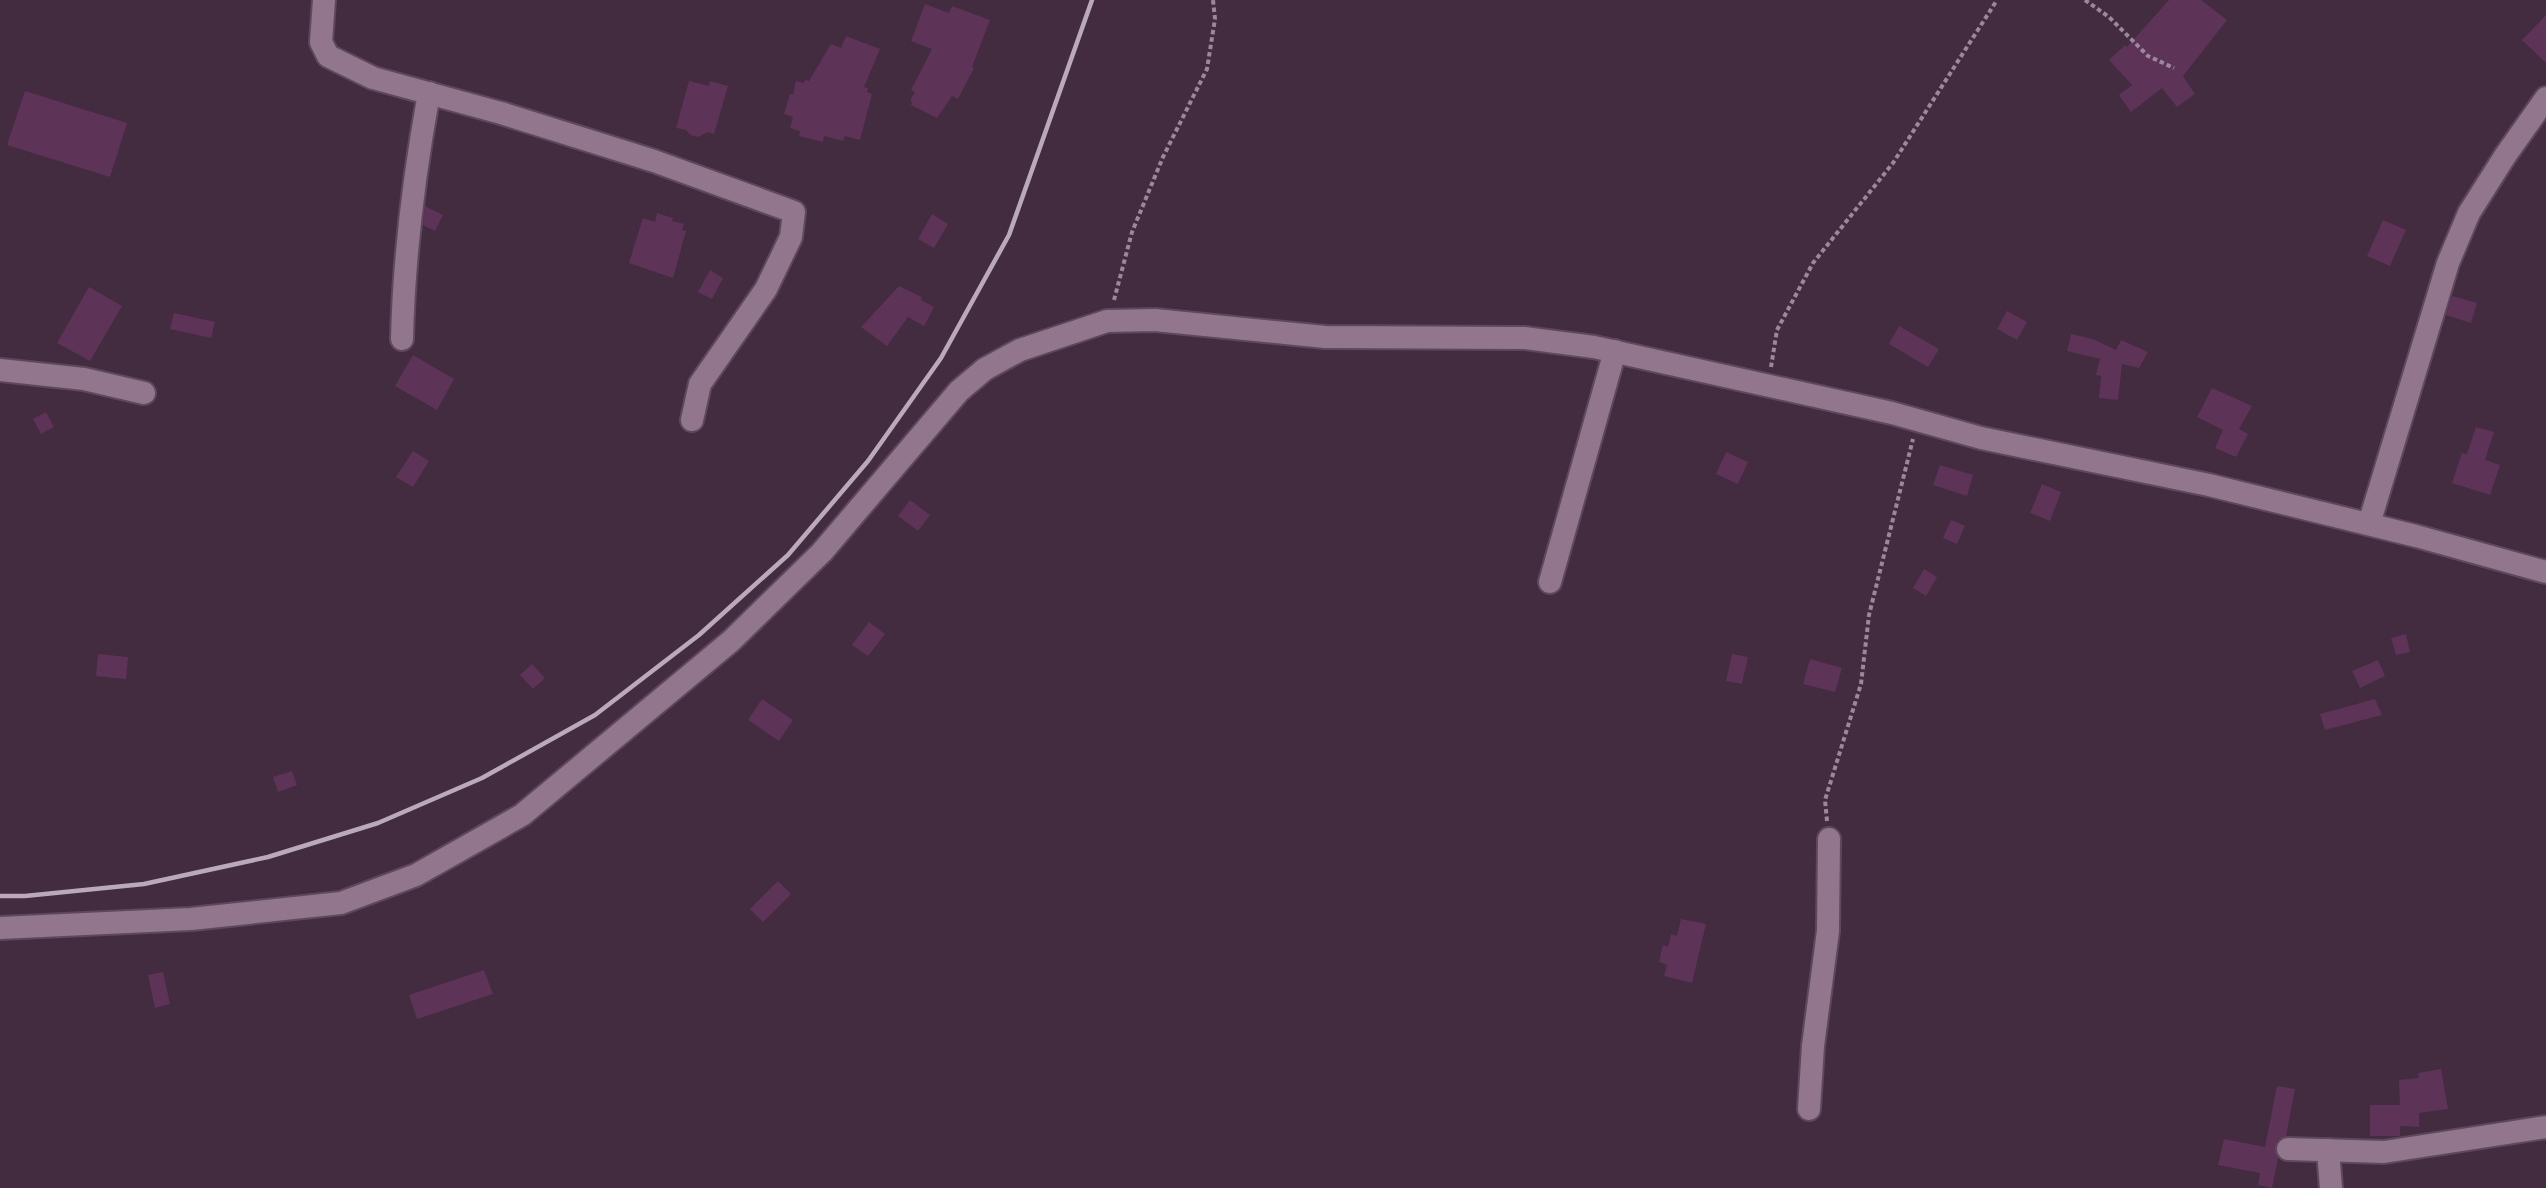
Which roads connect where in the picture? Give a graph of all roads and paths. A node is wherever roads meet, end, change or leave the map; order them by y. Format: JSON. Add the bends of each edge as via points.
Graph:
{"nodes":[{"id":1,"x":324,"y":0,"type":"edge"},
{"id":2,"x":1213,"y":0,"type":"edge"},
{"id":3,"x":1998,"y":0,"type":"edge"},
{"id":4,"x":2085,"y":0,"type":"edge"},
{"id":5,"x":2174,"y":68,"type":"dead end"},
{"id":6,"x":429,"y":93,"type":"junction"},
{"id":7,"x":2546,"y":98,"type":"edge"},
{"id":8,"x":1107,"y":321,"type":"junction"},
{"id":9,"x":402,"y":339,"type":"dead end"},
{"id":10,"x":1615,"y":351,"type":"junction"},
{"id":11,"x":0,"y":370,"type":"edge"},
{"id":12,"x":1768,"y":386,"type":"junction"},
{"id":13,"x":144,"y":393,"type":"dead end"},
{"id":14,"x":692,"y":420,"type":"dead end"},
{"id":15,"x":1917,"y":420,"type":"junction"},
{"id":16,"x":2369,"y":524,"type":"junction"},
{"id":17,"x":2546,"y":572,"type":"edge"},
{"id":18,"x":1550,"y":582,"type":"dead end"},
{"id":19,"x":1829,"y":839,"type":"joint"},
{"id":20,"x":0,"y":928,"type":"edge"},
{"id":21,"x":1809,"y":1109,"type":"dead end"},
{"id":22,"x":2546,"y":1127,"type":"edge"},
{"id":23,"x":2288,"y":1149,"type":"dead end"},
{"id":24,"x":2328,"y":1150,"type":"junction"},
{"id":25,"x":2331,"y":1188,"type":"edge"}],
"edges":[{"from":1,"to":6,"type":"street","via":[[321,42],[328,56],[373,78]]},
{"from":2,"to":8,"type":"path","via":[[1215,19],[1207,69],[1163,157],[1132,232]]},
{"from":3,"to":12,"type":"path","via":[[1893,163],[1813,263],[1777,330]]},
{"from":4,"to":5,"type":"path","via":[[2148,57]]},
{"from":6,"to":9,"type":"street","via":[[414,172]]},
{"from":6,"to":14,"type":"street","via":[[654,161],[794,212],[791,237],[766,289],[700,384]]},
{"from":7,"to":16,"type":"street","via":[[2469,213],[2448,263]]},
{"from":8,"to":10,"type":"street","via":[[1155,320],[1325,337],[1524,338]]},
{"from":8,"to":20,"type":"street","via":[[1020,350],[985,369],[959,391],[822,552],[731,641],[522,815],[416,875],[341,903],[191,919]]},
{"from":10,"to":12,"type":"street"},
{"from":10,"to":18,"type":"street"},
{"from":11,"to":13,"type":"street","via":[[84,379]]},
{"from":12,"to":15,"type":"street"},
{"from":15,"to":16,"type":"street","via":[[1981,438],[2209,485]]},
{"from":15,"to":19,"type":"path","via":[[1869,615],[1861,684],[1824,800]]},
{"from":16,"to":17,"type":"street"},
{"from":19,"to":21,"type":"street","via":[[1828,931]]},
{"from":22,"to":24,"type":"street","via":[[2384,1152]]},
{"from":23,"to":24,"type":"street"},
{"from":24,"to":25,"type":"street"}]}
